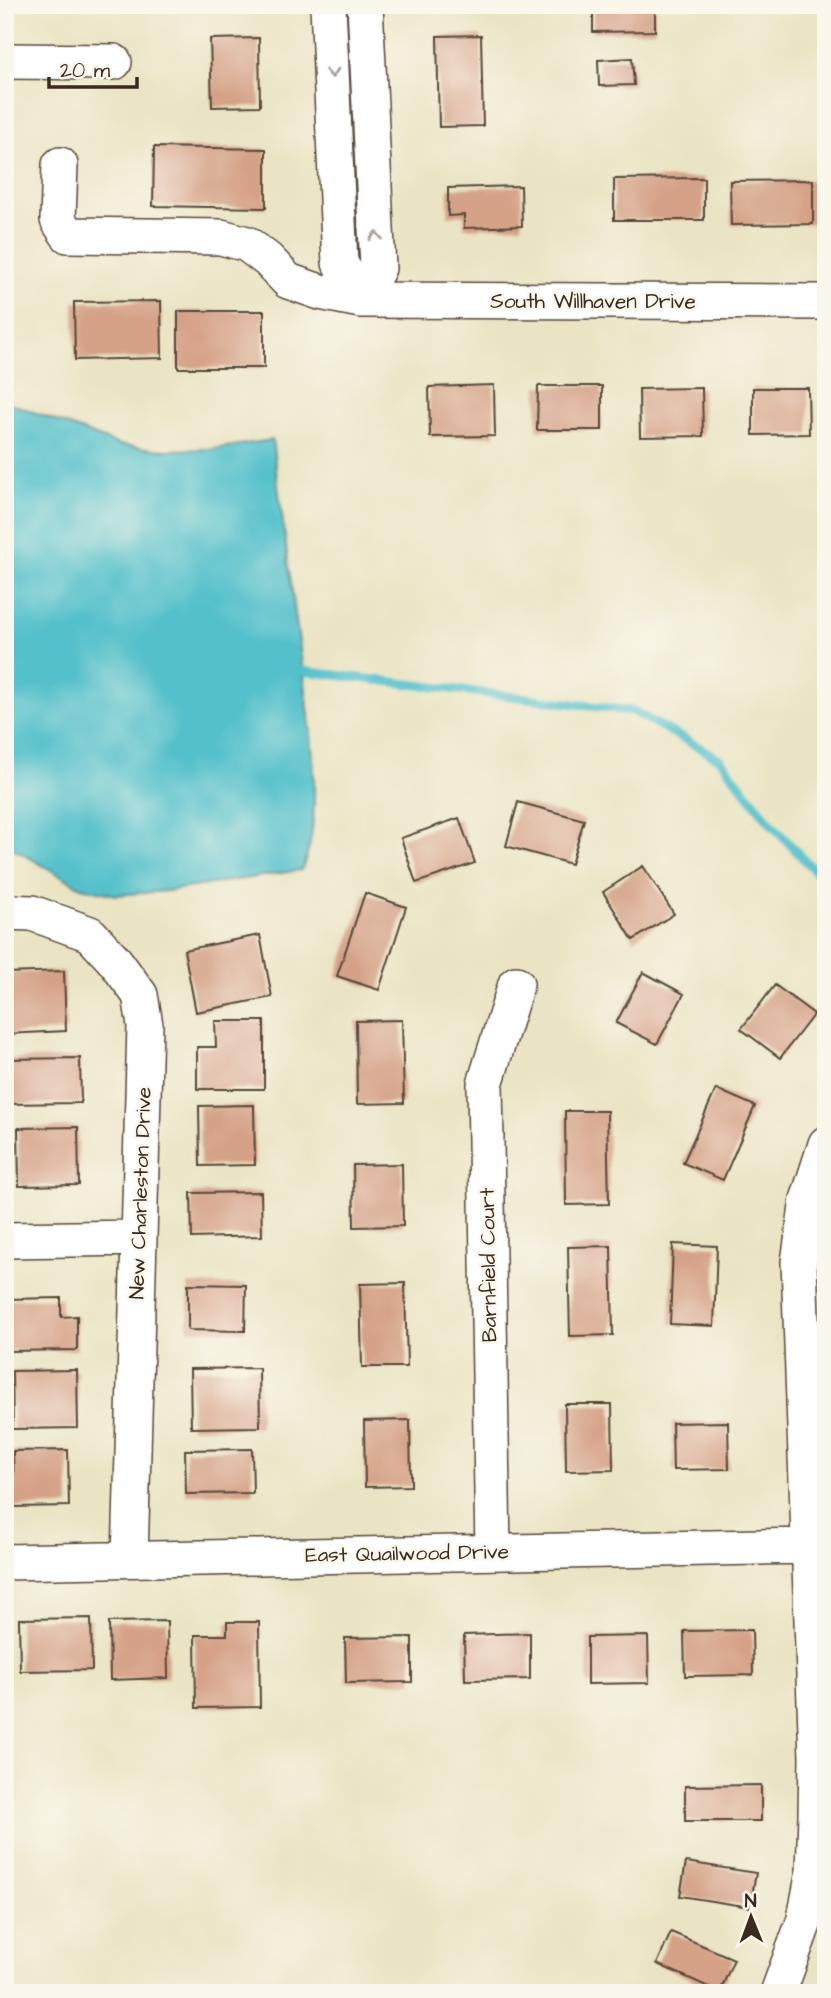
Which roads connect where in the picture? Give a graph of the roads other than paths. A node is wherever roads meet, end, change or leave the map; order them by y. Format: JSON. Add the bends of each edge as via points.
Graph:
{"nodes":[{"id":1,"x":365,"y":10,"type":"edge"},
{"id":2,"x":329,"y":11,"type":"edge"},
{"id":3,"x":5,"y":61,"type":"edge"},
{"id":4,"x":114,"y":62,"type":"dead end"},
{"id":5,"x":60,"y":165,"type":"dead end"},
{"id":6,"x":361,"y":300,"type":"junction"},
{"id":7,"x":826,"y":302,"type":"edge"},
{"id":8,"x":5,"y":912,"type":"edge"},
{"id":9,"x":516,"y":984,"type":"dead end"},
{"id":10,"x":826,"y":1144,"type":"edge"},
{"id":11,"x":138,"y":1238,"type":"junction"},
{"id":12,"x":5,"y":1240,"type":"edge"},
{"id":13,"x":809,"y":1546,"type":"junction"},
{"id":14,"x":493,"y":1551,"type":"junction"},
{"id":15,"x":130,"y":1559,"type":"junction"},
{"id":16,"x":5,"y":1562,"type":"edge"},
{"id":17,"x":778,"y":1993,"type":"edge"}],
"edges":[{"from":1,"to":2,"type":"street"},
{"from":6,"to":1,"type":"street","one_way":true,"via":[[378,268]]},
{"from":2,"to":6,"type":"street","one_way":true,"via":[[340,263]]},
{"from":3,"to":4,"type":"street"},
{"from":5,"to":6,"type":"street","name":"South Willhaven Drive","via":[[58,220],[68,235],[221,237],[247,244],[288,281]]},
{"from":6,"to":7,"type":"street","name":"South Willhaven Drive"},
{"from":8,"to":11,"type":"street","name":"New Charleston Drive","via":[[32,913],[90,934],[140,995],[145,1025]]},
{"from":9,"to":14,"type":"street","name":"Barnfield Court","via":[[485,1084]]},
{"from":10,"to":13,"type":"street","via":[[808,1200],[799,1262]]},
{"from":11,"to":12,"type":"street"},
{"from":11,"to":15,"type":"street","name":"New Charleston Drive"},
{"from":13,"to":14,"type":"street","name":"East Quailwood Drive"},
{"from":13,"to":17,"type":"street","via":[[817,1758],[814,1871],[805,1919]]},
{"from":14,"to":15,"type":"street","name":"East Quailwood Drive"},
{"from":15,"to":16,"type":"street","name":"East Quailwood Drive"}]}
